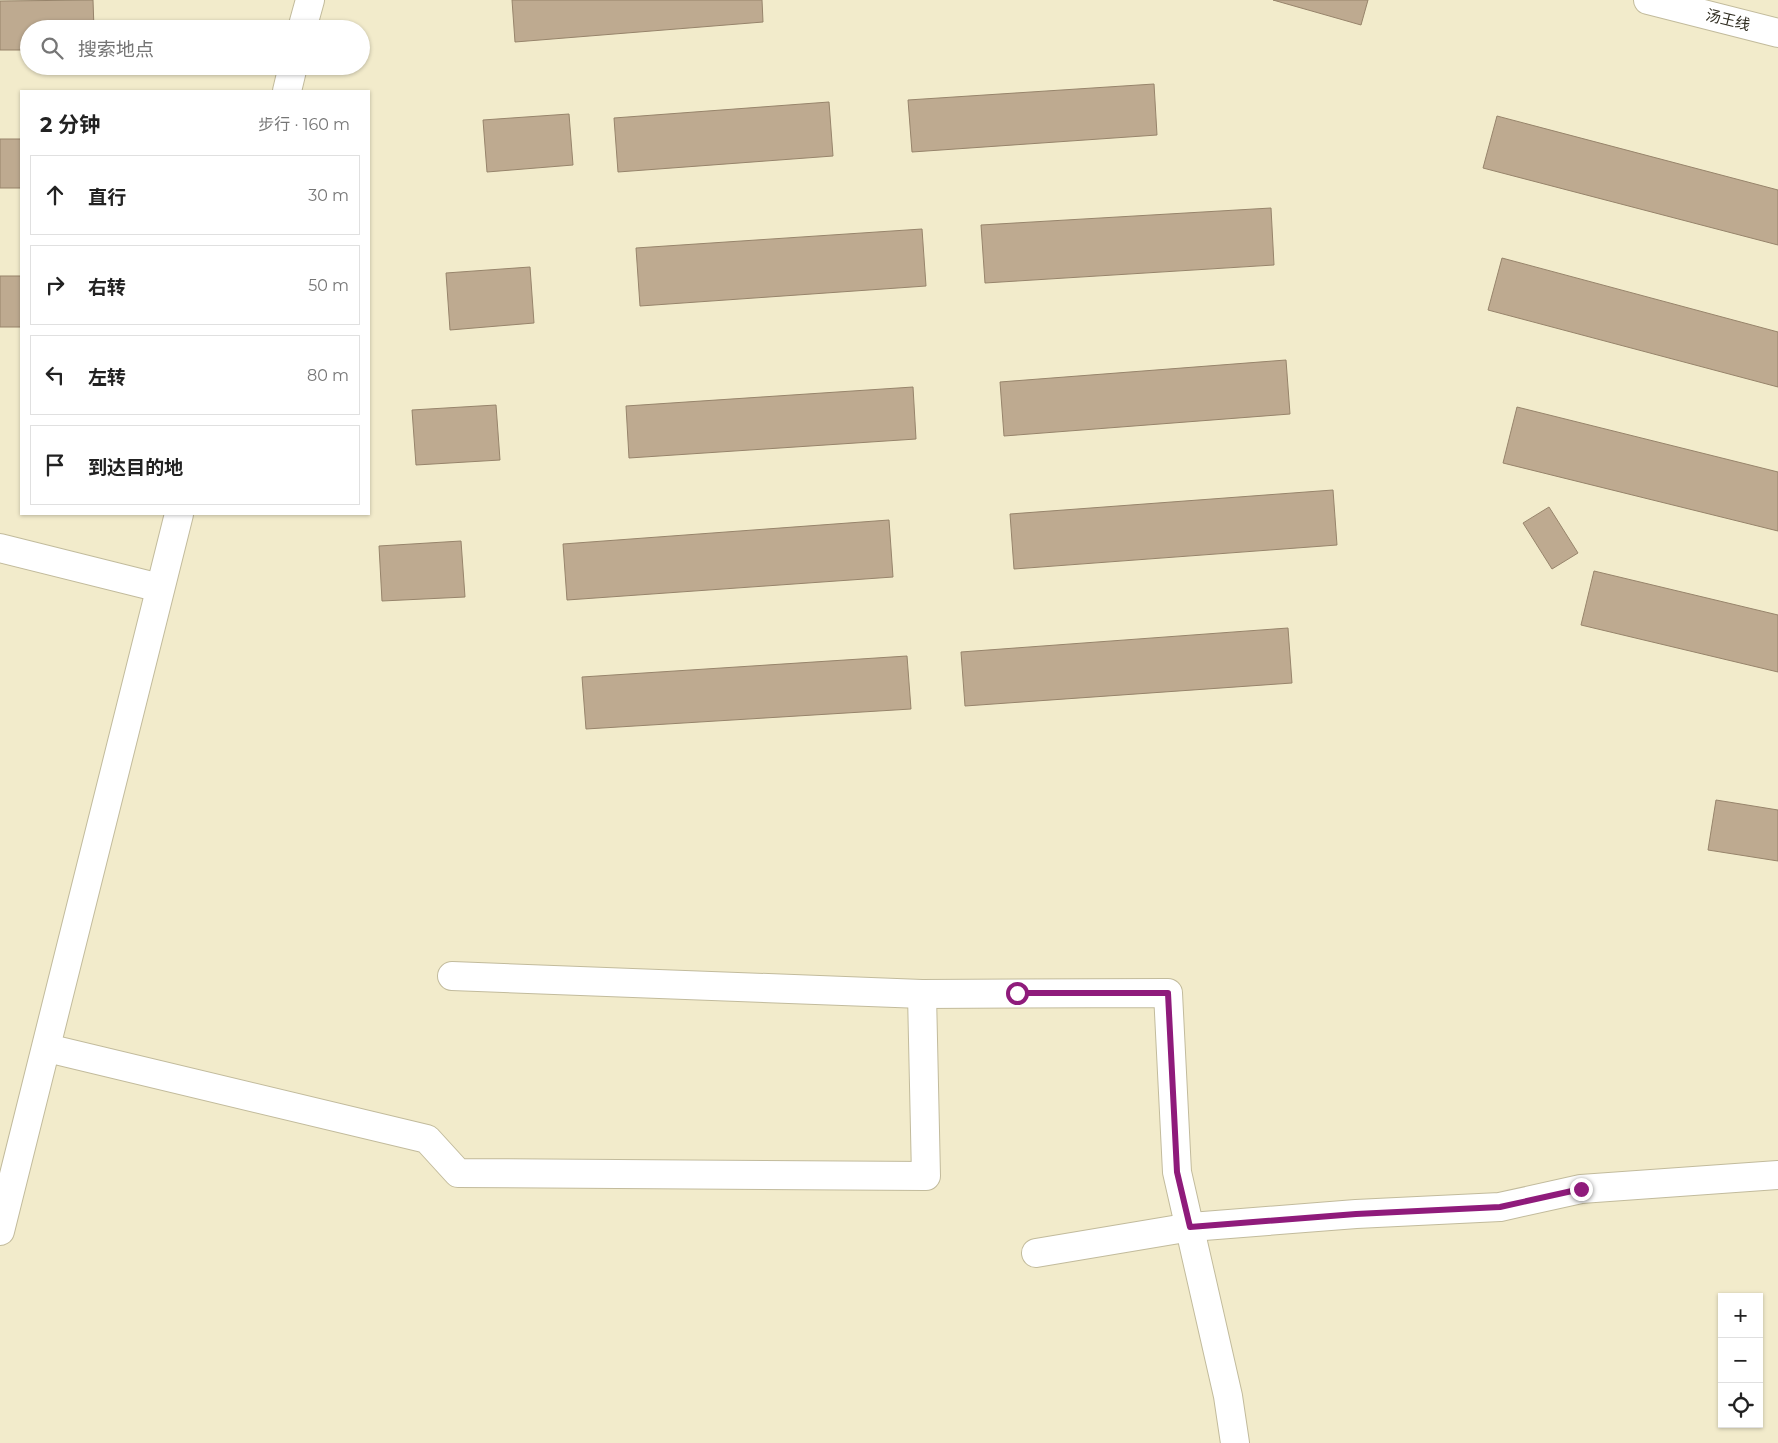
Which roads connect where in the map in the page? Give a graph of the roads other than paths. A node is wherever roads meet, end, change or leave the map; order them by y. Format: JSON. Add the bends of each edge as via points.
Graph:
{"nodes":[{"id":1,"x":310,"y":0,"type":"edge"},
{"id":2,"x":1648,"y":0,"type":"edge"},
{"id":3,"x":304,"y":20,"type":"edge"},
{"id":4,"x":1778,"y":34,"type":"edge"},
{"id":5,"x":291,"y":75,"type":"edge"},
{"id":6,"x":287,"y":90,"type":"edge"},
{"id":7,"x":179,"y":515,"type":"edge"},
{"id":8,"x":0,"y":548,"type":"edge"},
{"id":9,"x":160,"y":588,"type":"junction"},
{"id":10,"x":452,"y":976,"type":"dead end"},
{"id":11,"x":922,"y":994,"type":"junction"},
{"id":12,"x":47,"y":1048,"type":"junction"},
{"id":13,"x":1778,"y":1175,"type":"edge"},
{"id":14,"x":1190,"y":1227,"type":"junction"},
{"id":15,"x":0,"y":1231,"type":"edge"},
{"id":16,"x":1036,"y":1253,"type":"dead end"},
{"id":17,"x":1235,"y":1443,"type":"edge"}],
"edges":[{"from":1,"to":3,"type":"main road"},
{"from":2,"to":4,"type":"main road","name":"汤王线"},
{"from":5,"to":6,"type":"main road"},
{"from":7,"to":9,"type":"main road"},
{"from":8,"to":9,"type":"main road"},
{"from":9,"to":12,"type":"main road"},
{"from":10,"to":11,"type":"main road"},
{"from":11,"to":12,"type":"main road","via":[[926,1176],[458,1173],[428,1139]]},
{"from":11,"to":14,"type":"main road","via":[[1168,993],[1177,1172]]},
{"from":12,"to":15,"type":"main road"},
{"from":13,"to":14,"type":"main road","via":[[1581,1189],[1500,1207]]},
{"from":14,"to":16,"type":"main road"},
{"from":14,"to":17,"type":"main road","via":[[1228,1396]]}]}
